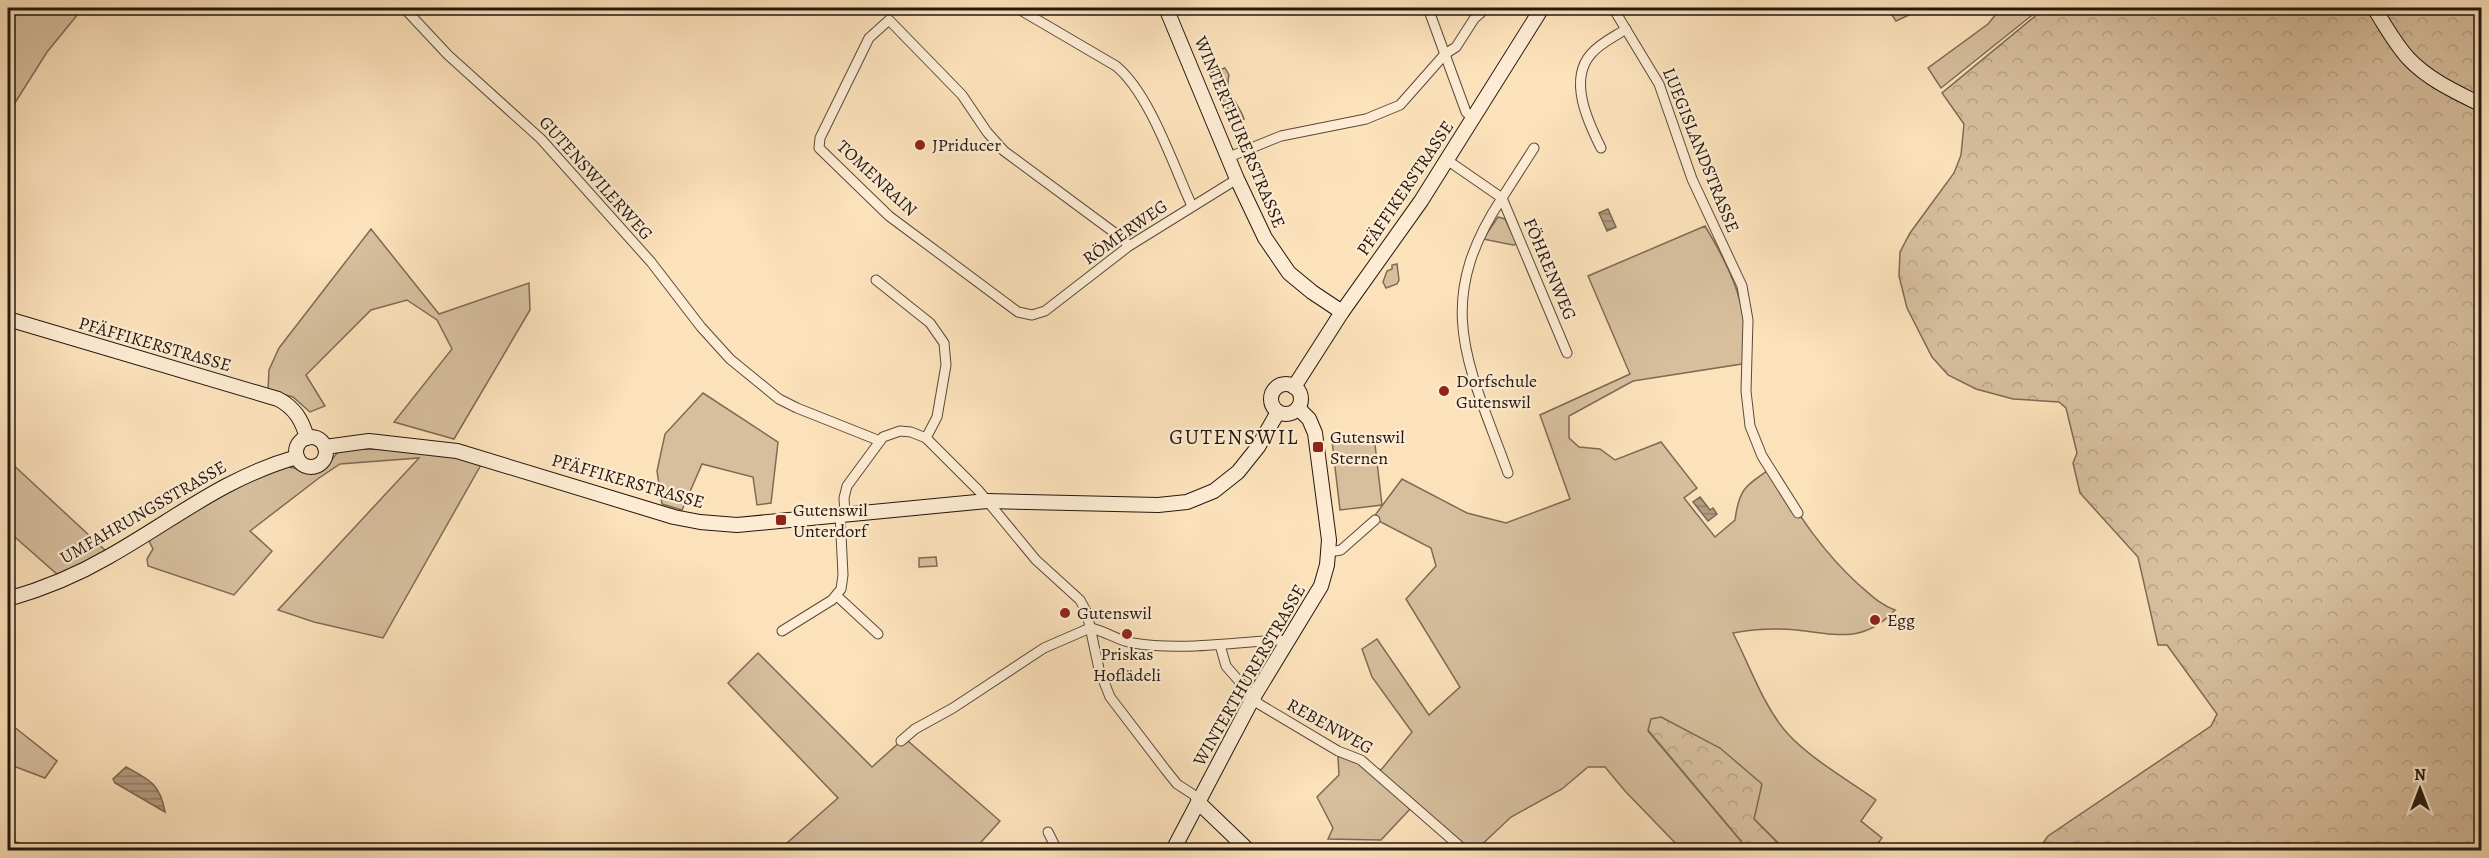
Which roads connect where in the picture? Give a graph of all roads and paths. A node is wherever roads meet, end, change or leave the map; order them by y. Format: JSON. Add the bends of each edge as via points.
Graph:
{"nodes":[{"id":1,"x":404,"y":8,"type":"edge"},
{"id":2,"x":1017,"y":8,"type":"edge"},
{"id":3,"x":1166,"y":8,"type":"edge"},
{"id":4,"x":1428,"y":8,"type":"edge"},
{"id":5,"x":1486,"y":8,"type":"edge"},
{"id":6,"x":1542,"y":8,"type":"edge"},
{"id":7,"x":1613,"y":8,"type":"edge"},
{"id":8,"x":2374,"y":8,"type":"edge"},
{"id":9,"x":1626,"y":29,"type":"junction"},
{"id":10,"x":1445,"y":54,"type":"junction"},
{"id":11,"x":2481,"y":105,"type":"edge"},
{"id":12,"x":1473,"y":119,"type":"junction"},
{"id":13,"x":1534,"y":148,"type":"dead end"},
{"id":14,"x":1601,"y":148,"type":"dead end"},
{"id":15,"x":1228,"y":157,"type":"junction"},
{"id":16,"x":1448,"y":160,"type":"junction"},
{"id":17,"x":1238,"y":179,"type":"junction"},
{"id":18,"x":1502,"y":198,"type":"junction"},
{"id":19,"x":1191,"y":206,"type":"junction"},
{"id":20,"x":1129,"y":246,"type":"junction"},
{"id":21,"x":876,"y":280,"type":"dead end"},
{"id":22,"x":1342,"y":312,"type":"junction"},
{"id":23,"x":1034,"y":314,"type":"joint"},
{"id":24,"x":8,"y":319,"type":"edge"},
{"id":25,"x":1567,"y":353,"type":"dead end"},
{"id":26,"x":1294,"y":387,"type":"junction"},
{"id":27,"x":1298,"y":408,"type":"junction"},
{"id":28,"x":1278,"y":412,"type":"junction"},
{"id":29,"x":307,"y":438,"type":"junction"},
{"id":30,"x":926,"y":438,"type":"junction"},
{"id":31,"x":879,"y":441,"type":"junction"},
{"id":32,"x":325,"y":447,"type":"junction"},
{"id":33,"x":297,"y":457,"type":"junction"},
{"id":34,"x":1508,"y":473,"type":"dead end"},
{"id":35,"x":987,"y":501,"type":"junction"},
{"id":36,"x":1798,"y":513,"type":"dead end"},
{"id":37,"x":842,"y":514,"type":"junction"},
{"id":38,"x":1375,"y":520,"type":"dead end"},
{"id":39,"x":1329,"y":552,"type":"junction"},
{"id":40,"x":837,"y":596,"type":"junction"},
{"id":41,"x":8,"y":599,"type":"edge"},
{"id":42,"x":1090,"y":628,"type":"junction"},
{"id":43,"x":782,"y":631,"type":"dead end"},
{"id":44,"x":878,"y":634,"type":"dead end"},
{"id":45,"x":1288,"y":642,"type":"junction"},
{"id":46,"x":1220,"y":645,"type":"junction"},
{"id":47,"x":1251,"y":695,"type":"junction"},
{"id":48,"x":901,"y":741,"type":"dead end"},
{"id":49,"x":1198,"y":802,"type":"junction"},
{"id":50,"x":1048,"y":832,"type":"dead end"},
{"id":51,"x":1057,"y":850,"type":"edge"},
{"id":52,"x":1173,"y":850,"type":"edge"},
{"id":53,"x":1248,"y":850,"type":"edge"},
{"id":54,"x":1464,"y":850,"type":"edge"}],
"edges":[{"from":1,"to":31,"type":"street","name":"GUTENSWILERWEG","via":[[448,55],[542,139],[651,262],[714,342],[754,380],[797,408]]},
{"from":2,"to":19,"type":"street","via":[[1116,66],[1135,85]]},
{"from":3,"to":15,"type":"main road","name":"WINTERTHURERSTRASSE"},
{"from":4,"to":10,"type":"street"},
{"from":5,"to":10,"type":"street","via":[[1456,47]]},
{"from":6,"to":12,"type":"main road","name":"PFÄFFIKERSTRASSE"},
{"from":7,"to":9,"type":"street","name":"LUEGISLANDSTRASSE"},
{"from":8,"to":11,"type":"main road","via":[[2399,47],[2419,68]]},
{"from":9,"to":14,"type":"street","via":[[1592,53],[1580,75],[1586,113]]},
{"from":9,"to":36,"type":"street","name":"LUEGISLANDSTRASSE","via":[[1659,84],[1692,178],[1742,286],[1748,320],[1746,391],[1750,426],[1762,456]]},
{"from":10,"to":12,"type":"street","via":[[1466,112]]},
{"from":10,"to":15,"type":"street","via":[[1409,98],[1395,108],[1356,122],[1295,132]]},
{"from":12,"to":16,"type":"main road","name":"PFÄFFIKERSTRASSE"},
{"from":13,"to":18,"type":"street"},
{"from":15,"to":17,"type":"main road","name":"WINTERTHURERSTRASSE"},
{"from":16,"to":18,"type":"street"},
{"from":16,"to":22,"type":"main road","name":"PFÄFFIKERSTRASSE"},
{"from":17,"to":19,"type":"street","name":"RÖMERWEG"},
{"from":17,"to":22,"type":"main road","name":"WINTERTHURERSTRASSE","via":[[1278,258],[1300,283]]},
{"from":18,"to":25,"type":"street","name":"FÖHRENWEG"},
{"from":18,"to":34,"type":"street","via":[[1482,230],[1470,261],[1462,320],[1467,360]]},
{"from":19,"to":20,"type":"street","name":"RÖMERWEG"},
{"from":20,"to":23,"type":"street","name":"RÖMERWEG","via":[[1045,311]]},
{"from":20,"to":23,"type":"street","name":"TOMENRAIN","via":[[1004,151],[962,95],[889,20],[869,38],[820,138],[819,148],[889,216],[1018,312]]},
{"from":21,"to":30,"type":"street","via":[[930,323],[944,343],[946,365],[937,417]]},
{"from":22,"to":26,"type":"main road","name":"PFÄFFIKERSTRASSE"},
{"from":24,"to":29,"type":"main road","name":"PFÄFFIKERSTRASSE","via":[[278,399],[298,415]]},
{"from":26,"to":27,"type":"main road","via":[[1301,396]]},
{"from":26,"to":28,"type":"main road","via":[[1283,385],[1274,392],[1272,403]]},
{"from":27,"to":28,"type":"main road","via":[[1291,413]]},
{"from":27,"to":39,"type":"main road","name":"WINTERTHURERSTRASSE","via":[[1316,433]]},
{"from":28,"to":35,"type":"main road","name":"PFÄFFIKERSTRASSE","via":[[1238,472],[1214,491],[1187,502],[1158,505]]},
{"from":29,"to":32,"type":"main road","via":[[316,438]]},
{"from":29,"to":33,"type":"main road","via":[[299,443]]},
{"from":30,"to":31,"type":"street","via":[[900,430]]},
{"from":30,"to":35,"type":"street"},
{"from":31,"to":37,"type":"street","via":[[846,486]]},
{"from":32,"to":33,"type":"main road","via":[[326,456],[318,465],[306,466]]},
{"from":32,"to":37,"type":"main road","name":"PFÄFFIKERSTRASSE","via":[[369,441],[457,451],[700,522],[737,525]]},
{"from":33,"to":41,"type":"main road","name":"UMFAHRUNGSSTRASSE","via":[[231,481],[89,568]]},
{"from":35,"to":37,"type":"main road","name":"PFÄFFIKERSTRASSE"},
{"from":35,"to":42,"type":"street","via":[[1036,560],[1080,600]]},
{"from":37,"to":40,"type":"street","via":[[843,574]]},
{"from":38,"to":39,"type":"street","via":[[1341,550]]},
{"from":39,"to":45,"type":"main road","name":"WINTERTHURERSTRASSE","via":[[1321,585]]},
{"from":40,"to":43,"type":"street"},
{"from":40,"to":44,"type":"street"},
{"from":42,"to":46,"type":"street","via":[[1134,643]]},
{"from":42,"to":48,"type":"street","via":[[1044,648]]},
{"from":42,"to":49,"type":"street","via":[[1099,669],[1118,710],[1177,783]]},
{"from":45,"to":46,"type":"street"},
{"from":45,"to":47,"type":"main road","name":"WINTERTHURERSTRASSE"},
{"from":46,"to":47,"type":"street","name":"REBENWEG","via":[[1226,666]]},
{"from":47,"to":49,"type":"main road","name":"WINTERTHURERSTRASSE"},
{"from":47,"to":54,"type":"street","name":"REBENWEG","via":[[1316,739],[1361,760]]},
{"from":49,"to":52,"type":"main road","name":"WINTERTHURERSTRASSE"},
{"from":49,"to":53,"type":"main road"},
{"from":50,"to":51,"type":"street"}]}
